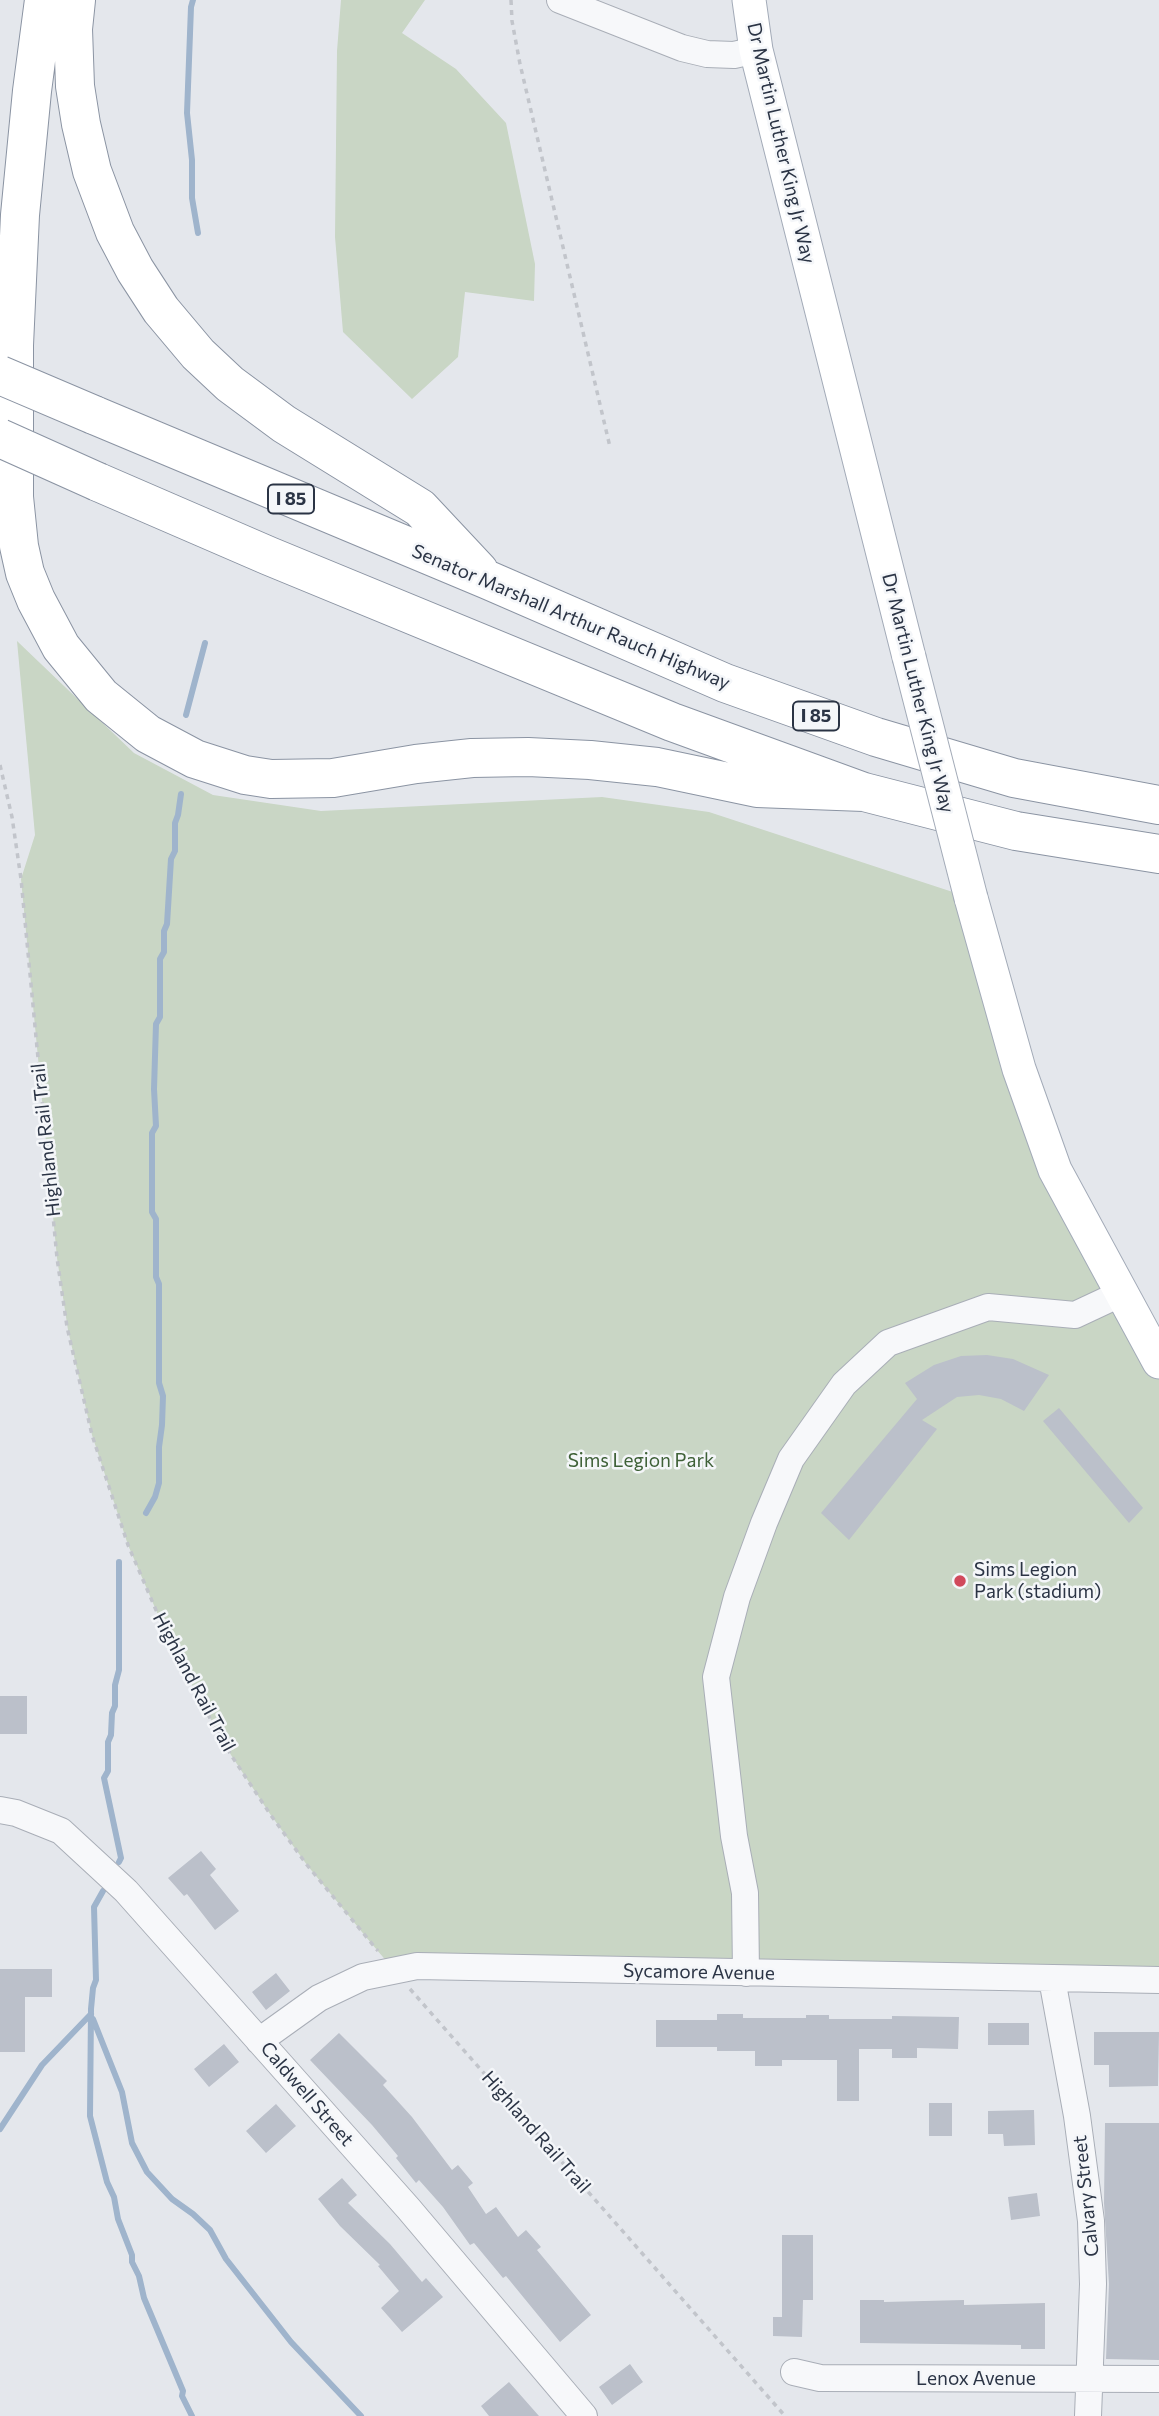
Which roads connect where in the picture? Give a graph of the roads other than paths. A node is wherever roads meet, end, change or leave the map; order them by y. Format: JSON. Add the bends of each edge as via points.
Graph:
{"nodes":[{"id":1,"x":44,"y":0,"type":"edge"},
{"id":2,"x":76,"y":0,"type":"edge"},
{"id":3,"x":560,"y":0,"type":"edge"},
{"id":4,"x":749,"y":0,"type":"edge"},
{"id":5,"x":756,"y":50,"type":"junction"},
{"id":6,"x":0,"y":375,"type":"edge"},
{"id":7,"x":0,"y":438,"type":"edge"},
{"id":8,"x":488,"y":580,"type":"junction"},
{"id":9,"x":864,"y":792,"type":"junction"},
{"id":10,"x":1159,"y":805,"type":"edge"},
{"id":11,"x":1159,"y":854,"type":"edge"},
{"id":12,"x":1122,"y":1293,"type":"junction"},
{"id":13,"x":1159,"y":1362,"type":"edge"},
{"id":14,"x":0,"y":1810,"type":"edge"},
{"id":15,"x":746,"y":1973,"type":"junction"},
{"id":16,"x":1052,"y":1979,"type":"junction"},
{"id":17,"x":1159,"y":1980,"type":"edge"},
{"id":18,"x":259,"y":2040,"type":"junction"},
{"id":19,"x":794,"y":2372,"type":"dead end"},
{"id":20,"x":1087,"y":2379,"type":"junction"},
{"id":21,"x":1159,"y":2379,"type":"edge"},
{"id":22,"x":584,"y":2416,"type":"edge"},
{"id":23,"x":1088,"y":2416,"type":"edge"}],
"edges":[{"from":1,"to":9,"type":"highway","via":[[20,215],[14,345],[15,508],[22,560],[36,600],[61,648],[100,696],[148,734],[195,760],[271,779],[333,778],[443,761],[528,757],[657,767],[757,788]]},
{"from":2,"to":8,"type":"highway","via":[[75,86],[89,161],[115,232],[161,310],[229,384],[284,425],[420,508]]},
{"from":3,"to":5,"type":"street","via":[[682,48],[734,55]]},
{"from":4,"to":5,"type":"main road","name":"Dr Martin Luther King Jr Way"},
{"from":5,"to":12,"type":"main road","name":"Dr Martin Luther King Jr Way","bridge":true,"via":[[1018,1069],[1055,1170]]},
{"from":6,"to":8,"type":"highway","name":"Senator Marshall Arthur Rauch Highway","number":"I 85","bridge":true},
{"from":7,"to":9,"type":"highway","bridge":true,"via":[[269,556],[672,722]]},
{"from":8,"to":10,"type":"highway","name":"Senator Marshall Arthur Rauch Highway","number":"I 85","via":[[725,683],[876,737],[1014,778]]},
{"from":9,"to":11,"type":"highway","via":[[1016,831]]},
{"from":12,"to":13,"type":"main road","name":"Dr Martin Luther King Jr Way"},
{"from":12,"to":15,"type":"street","via":[[1075,1315],[988,1307],[888,1343],[844,1384],[791,1459],[737,1597],[716,1677],[745,1893]]},
{"from":14,"to":18,"type":"street","name":"Caldwell Street","via":[[61,1831],[126,1891]]},
{"from":15,"to":16,"type":"street","name":"Sycamore Avenue"},
{"from":15,"to":18,"type":"street","name":"Sycamore Avenue","via":[[417,1966],[363,1976],[319,1998]]},
{"from":16,"to":17,"type":"street","name":"Sycamore Avenue"},
{"from":16,"to":20,"type":"street","name":"Calvary Street","via":[[1091,2221],[1093,2284]]},
{"from":18,"to":22,"type":"street","name":"Caldwell Street"},
{"from":19,"to":20,"type":"street","name":"Lenox Avenue","via":[[820,2378]]},
{"from":20,"to":21,"type":"street","name":"Lenox Avenue"},
{"from":20,"to":23,"type":"street","name":"Calvary Street"}]}
